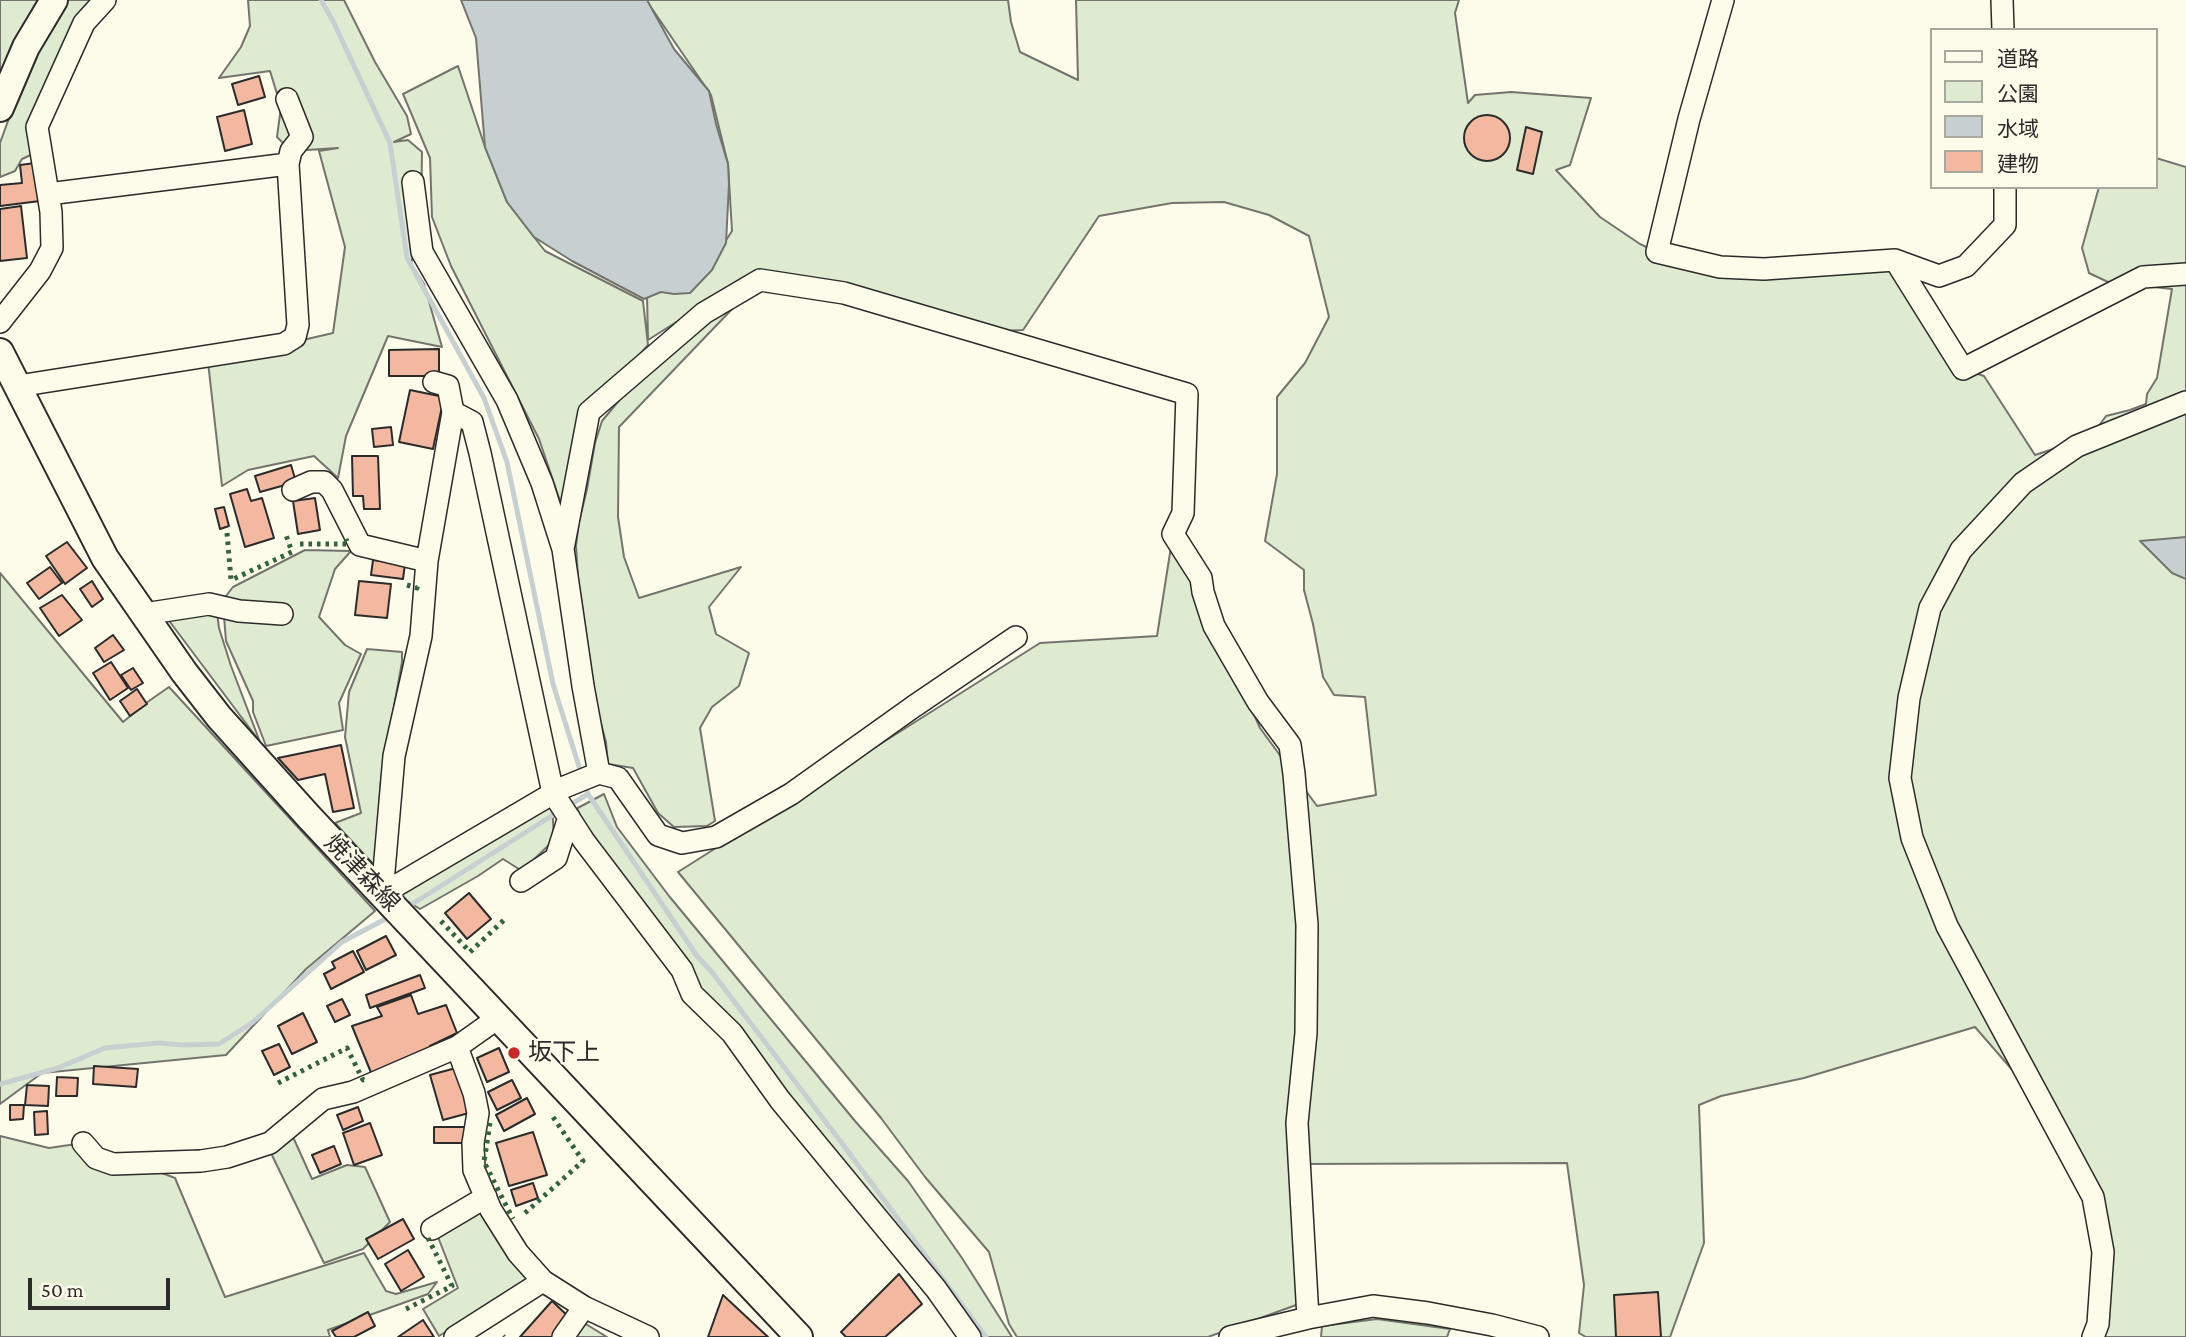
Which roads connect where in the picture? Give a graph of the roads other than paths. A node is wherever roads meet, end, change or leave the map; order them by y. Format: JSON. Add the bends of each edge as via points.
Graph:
{"nodes":[{"id":1,"x":54,"y":0,"type":"edge"},
{"id":2,"x":105,"y":0,"type":"edge"},
{"id":3,"x":1723,"y":0,"type":"edge"},
{"id":4,"x":2002,"y":0,"type":"edge"},
{"id":5,"x":2003,"y":28,"type":"edge"},
{"id":6,"x":287,"y":99,"type":"dead end"},
{"id":7,"x":0,"y":108,"type":"edge"},
{"id":8,"x":288,"y":164,"type":"junction"},
{"id":9,"x":413,"y":182,"type":"dead end"},
{"id":10,"x":2005,"y":189,"type":"edge"},
{"id":11,"x":48,"y":194,"type":"junction"},
{"id":12,"x":1895,"y":260,"type":"junction"},
{"id":13,"x":2186,"y":274,"type":"edge"},
{"id":14,"x":0,"y":322,"type":"edge"},
{"id":15,"x":0,"y":352,"type":"edge"},
{"id":16,"x":433,"y":382,"type":"dead end"},
{"id":17,"x":18,"y":386,"type":"junction"},
{"id":18,"x":2186,"y":402,"type":"edge"},
{"id":19,"x":453,"y":412,"type":"junction"},
{"id":20,"x":293,"y":490,"type":"dead end"},
{"id":21,"x":563,"y":549,"type":"junction"},
{"id":22,"x":427,"y":561,"type":"junction"},
{"id":23,"x":144,"y":614,"type":"junction"},
{"id":24,"x":282,"y":614,"type":"dead end"},
{"id":25,"x":1016,"y":637,"type":"dead end"},
{"id":26,"x":595,"y":774,"type":"junction"},
{"id":27,"x":557,"y":790,"type":"junction"},
{"id":28,"x":569,"y":817,"type":"junction"},
{"id":29,"x":521,"y":881,"type":"dead end"},
{"id":30,"x":386,"y":898,"type":"junction"},
{"id":31,"x":498,"y":1018,"type":"junction"},
{"id":32,"x":457,"y":1047,"type":"junction"},
{"id":33,"x":83,"y":1143,"type":"dead end"},
{"id":34,"x":486,"y":1197,"type":"junction"},
{"id":35,"x":432,"y":1229,"type":"dead end"},
{"id":36,"x":543,"y":1280,"type":"junction"},
{"id":37,"x":584,"y":1307,"type":"junction"},
{"id":38,"x":1308,"y":1318,"type":"junction"},
{"id":39,"x":455,"y":1337,"type":"edge"},
{"id":40,"x":563,"y":1337,"type":"edge"},
{"id":41,"x":648,"y":1337,"type":"edge"},
{"id":42,"x":799,"y":1337,"type":"edge"},
{"id":43,"x":970,"y":1337,"type":"edge"},
{"id":44,"x":1230,"y":1337,"type":"edge"},
{"id":45,"x":1538,"y":1337,"type":"edge"},
{"id":46,"x":2093,"y":1337,"type":"edge"}],
"edges":[{"from":1,"to":7,"type":"main road","via":[[26,47]]},
{"from":2,"to":11,"type":"street","via":[[85,23],[37,127]]},
{"from":3,"to":12,"type":"street","via":[[1657,252],[1720,267],[1764,269]]},
{"from":4,"to":5,"type":"street"},
{"from":6,"to":8,"type":"street","via":[[302,137],[290,152]]},
{"from":8,"to":11,"type":"street"},
{"from":8,"to":17,"type":"street","via":[[295,337],[284,344]]},
{"from":9,"to":21,"type":"street","via":[[422,252],[507,400],[542,482]]},
{"from":10,"to":12,"type":"street","via":[[2005,225],[1966,266],[1939,276]]},
{"from":11,"to":14,"type":"street","via":[[52,248]]},
{"from":12,"to":13,"type":"street","via":[[1963,369],[2143,276]]},
{"from":15,"to":17,"type":"main road","name":"焼津森線"},
{"from":16,"to":19,"type":"street","via":[[448,386]]},
{"from":17,"to":23,"type":"main road","name":"焼津森線","via":[[105,558]]},
{"from":18,"to":46,"type":"street","via":[[2077,446],[2024,483],[1961,550],[1930,608],[1909,698],[1900,778],[1912,838],[1948,926],[2094,1197],[2103,1252]]},
{"from":19,"to":22,"type":"street"},
{"from":19,"to":27,"type":"street","via":[[471,422],[480,453]]},
{"from":20,"to":22,"type":"street","via":[[324,482],[360,545]]},
{"from":21,"to":26,"type":"street"},
{"from":21,"to":38,"type":"street","via":[[589,412],[704,313],[760,280],[844,293],[1188,394],[1183,513],[1173,534],[1200,578],[1214,626],[1258,702],[1290,745],[1294,774],[1307,925],[1306,1034],[1297,1123]]},
{"from":22,"to":30,"type":"street","via":[[421,636],[394,756]]},
{"from":23,"to":24,"type":"street","via":[[209,604]]},
{"from":23,"to":30,"type":"main road","name":"焼津森線","via":[[219,718]]},
{"from":25,"to":26,"type":"street","via":[[791,794],[716,837],[682,843],[658,835],[618,778]]},
{"from":26,"to":27,"type":"street"},
{"from":27,"to":28,"type":"street"},
{"from":27,"to":30,"type":"street"},
{"from":28,"to":29,"type":"street","via":[[556,858]]},
{"from":28,"to":43,"type":"street","via":[[682,970],[692,994],[732,1033],[780,1100]]},
{"from":30,"to":31,"type":"main road","name":"焼津森線"},
{"from":31,"to":32,"type":"street"},
{"from":31,"to":42,"type":"main road","name":"焼津森線"},
{"from":32,"to":33,"type":"street","via":[[353,1093],[323,1099],[270,1143],[227,1157],[113,1164],[96,1158]]},
{"from":32,"to":34,"type":"street","via":[[478,1113],[474,1170]]},
{"from":34,"to":35,"type":"street"},
{"from":34,"to":36,"type":"street","via":[[518,1253]]},
{"from":36,"to":37,"type":"street"},
{"from":36,"to":39,"type":"street"},
{"from":37,"to":40,"type":"street"},
{"from":37,"to":41,"type":"street"},
{"from":38,"to":44,"type":"street"},
{"from":38,"to":45,"type":"street","via":[[1373,1306],[1479,1322]]}]}
